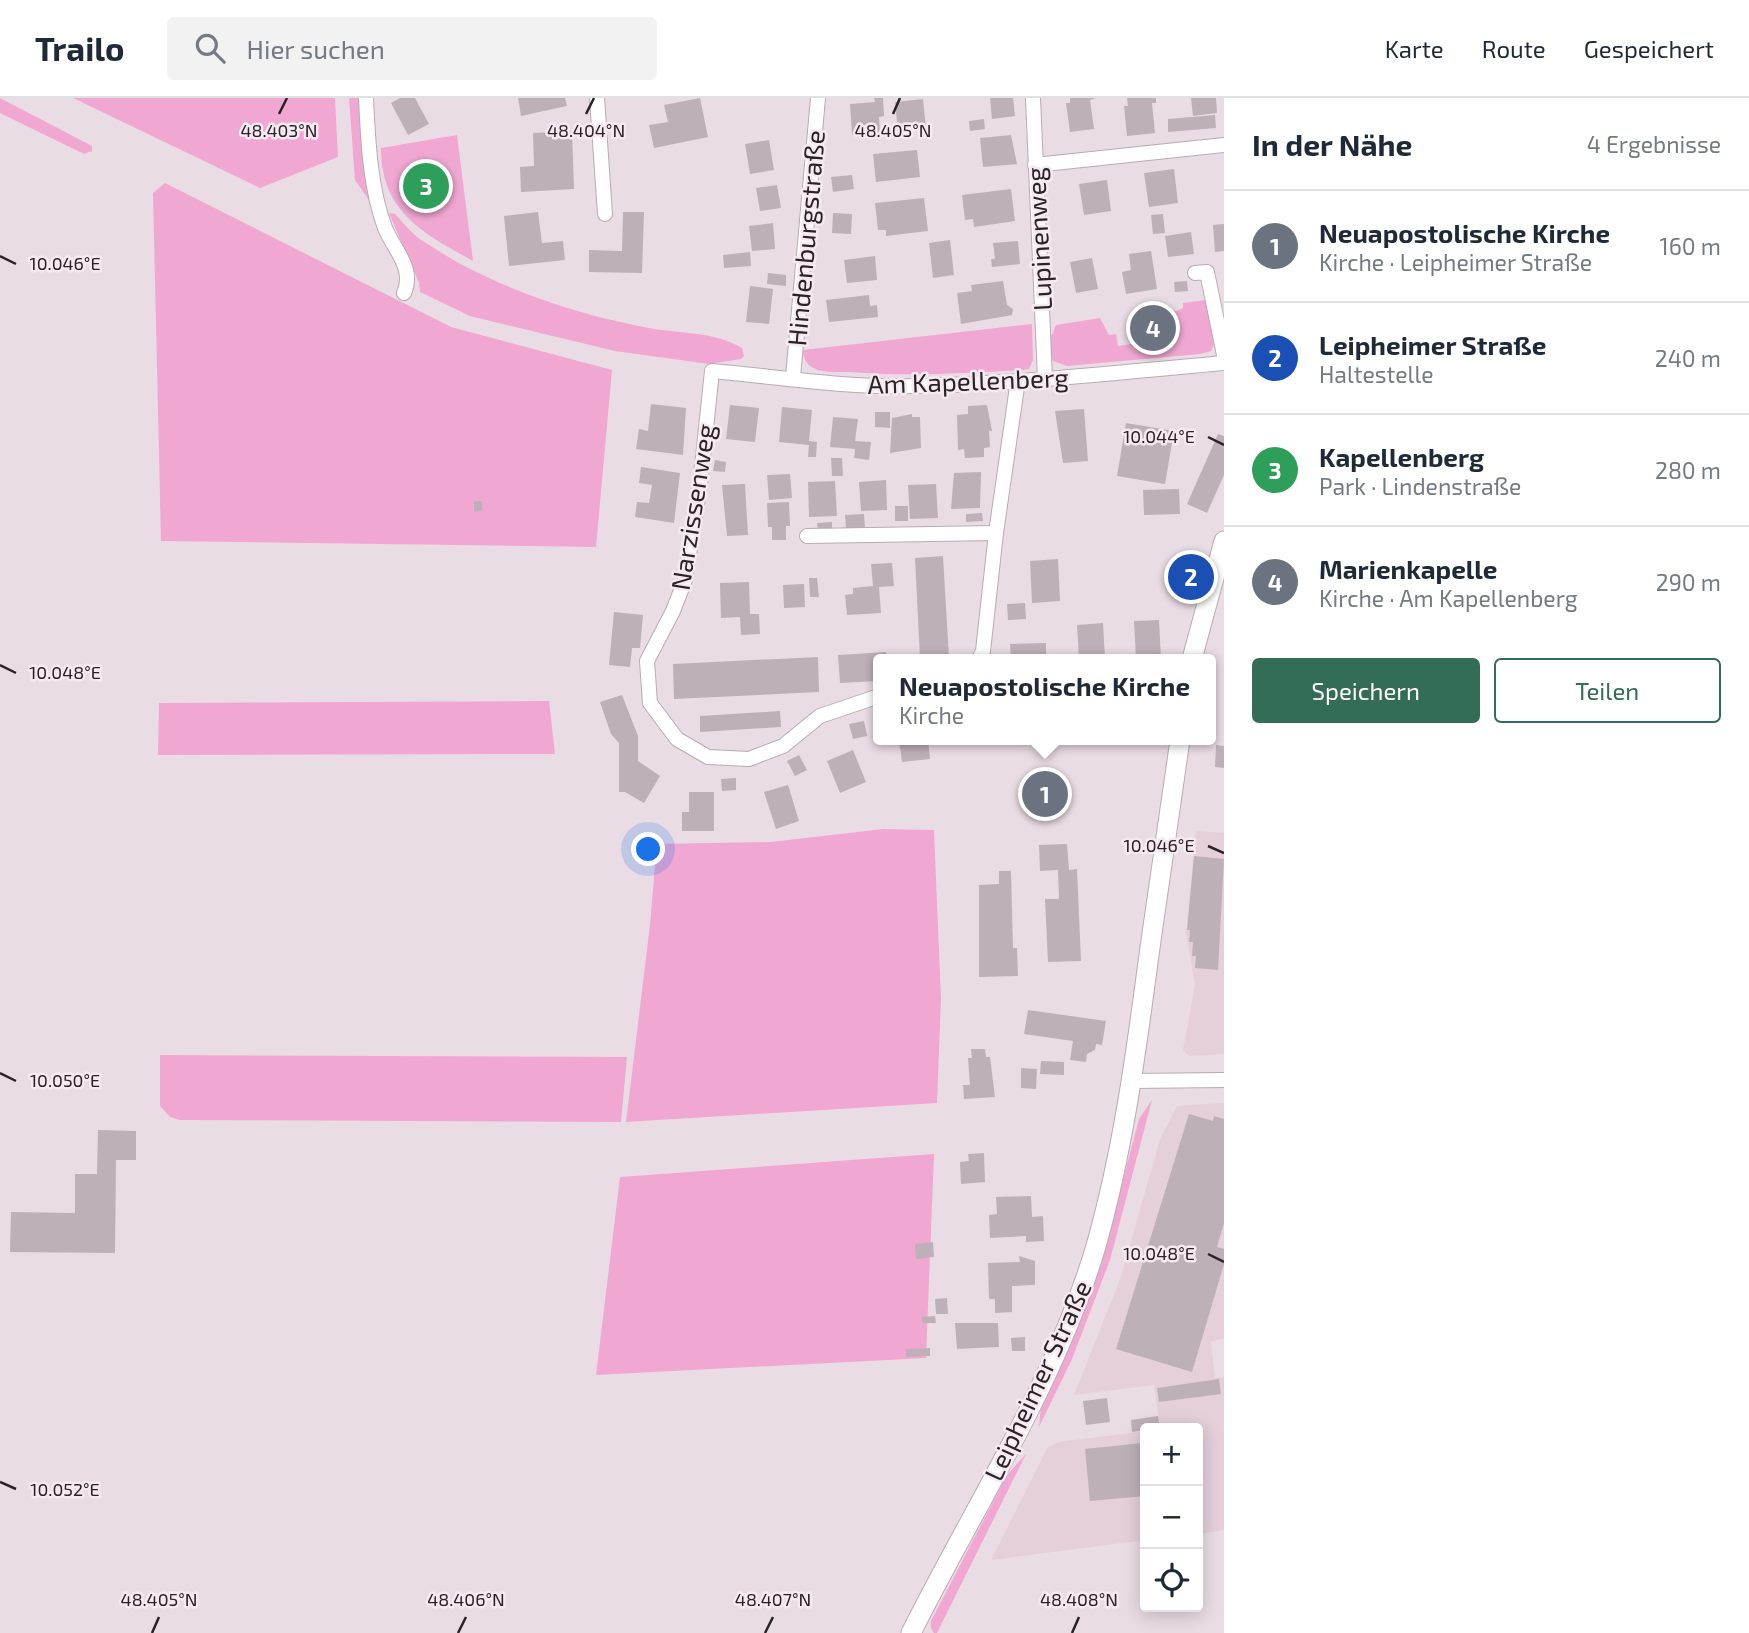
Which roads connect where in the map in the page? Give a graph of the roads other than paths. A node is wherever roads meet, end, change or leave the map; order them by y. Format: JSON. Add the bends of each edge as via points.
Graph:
{"nodes":[{"id":1,"x":366,"y":98,"type":"edge"},
{"id":2,"x":597,"y":98,"type":"edge"},
{"id":3,"x":818,"y":98,"type":"edge"},
{"id":4,"x":1033,"y":98,"type":"edge"},
{"id":5,"x":1224,"y":145,"type":"edge"},
{"id":6,"x":1035,"y":164,"type":"junction"},
{"id":7,"x":605,"y":214,"type":"dead end"},
{"id":8,"x":1195,"y":273,"type":"dead end"},
{"id":9,"x":404,"y":293,"type":"dead end"},
{"id":10,"x":1224,"y":355,"type":"edge"},
{"id":11,"x":1224,"y":363,"type":"edge"},
{"id":12,"x":712,"y":371,"type":"joint"},
{"id":13,"x":793,"y":377,"type":"junction"},
{"id":14,"x":1045,"y":379,"type":"junction"},
{"id":15,"x":1018,"y":380,"type":"junction"},
{"id":16,"x":996,"y":533,"type":"junction"},
{"id":17,"x":807,"y":536,"type":"dead end"},
{"id":18,"x":1224,"y":541,"type":"edge"},
{"id":19,"x":982,"y":654,"type":"edge"},
{"id":20,"x":1193,"y":654,"type":"edge"},
{"id":21,"x":873,"y":698,"type":"edge"},
{"id":22,"x":1179,"y":745,"type":"edge"},
{"id":23,"x":1224,"y":1080,"type":"edge"},
{"id":24,"x":1131,"y":1081,"type":"junction"},
{"id":25,"x":911,"y":1633,"type":"edge"}],
"edges":[{"from":1,"to":9,"type":"street","via":[[368,147],[385,227],[408,272]]},
{"from":2,"to":7,"type":"street"},
{"from":3,"to":13,"type":"street","name":"Hindenburgstraße"},
{"from":4,"to":6,"type":"street","name":"Lupinenweg"},
{"from":5,"to":6,"type":"street"},
{"from":6,"to":14,"type":"street","name":"Lupinenweg"},
{"from":8,"to":10,"type":"street","via":[[1207,272]]},
{"from":11,"to":14,"type":"street","name":"Am Kapellenberg"},
{"from":12,"to":13,"type":"street","name":"Am Kapellenberg"},
{"from":12,"to":21,"type":"street","name":"Narzissenweg","via":[[685,580],[647,661],[650,703],[677,739],[708,757],[749,759],[783,746],[820,716]]},
{"from":13,"to":15,"type":"street","name":"Am Kapellenberg","via":[[877,386]]},
{"from":14,"to":15,"type":"street","name":"Am Kapellenberg"},
{"from":15,"to":16,"type":"street"},
{"from":16,"to":17,"type":"street"},
{"from":16,"to":19,"type":"street"},
{"from":18,"to":20,"type":"main road"},
{"from":22,"to":24,"type":"main road","name":"Leipheimer Straße"},
{"from":23,"to":24,"type":"street"},
{"from":24,"to":25,"type":"main road","name":"Leipheimer Straße","via":[[1115,1171],[1078,1295],[996,1472]]}]}
